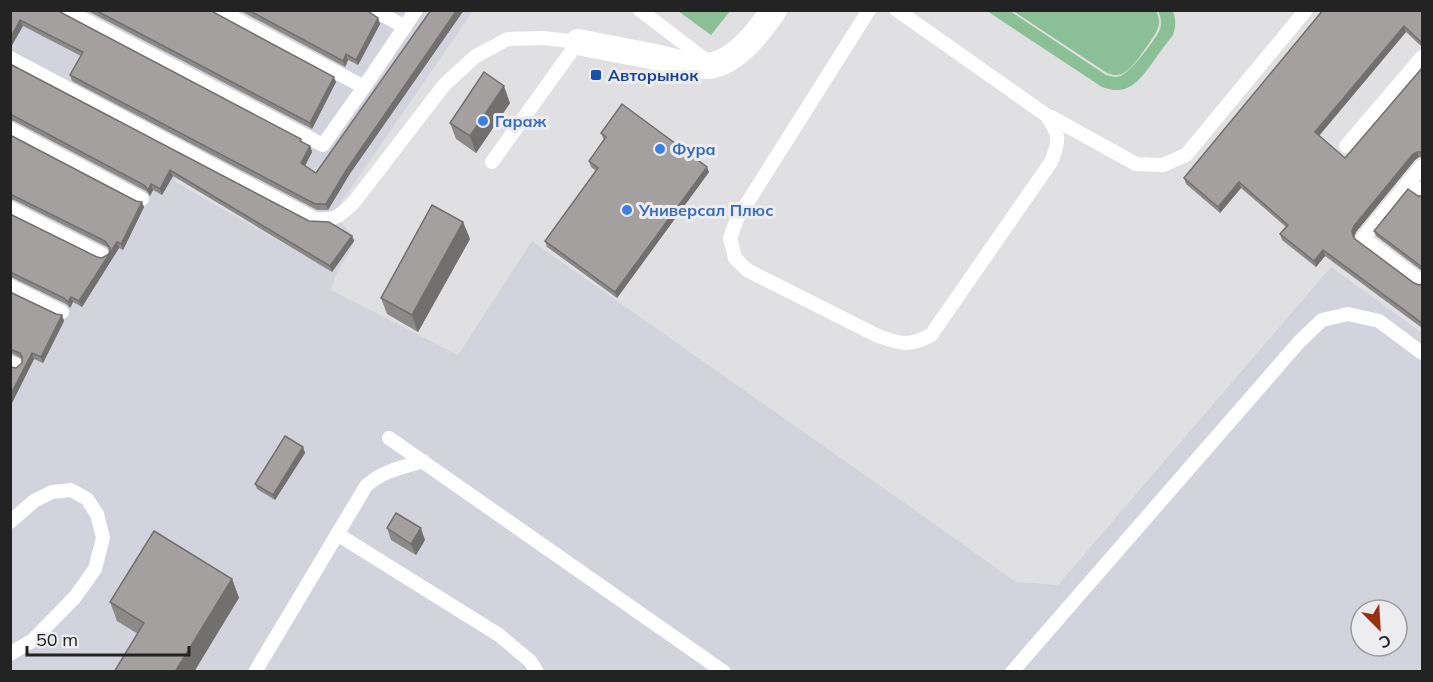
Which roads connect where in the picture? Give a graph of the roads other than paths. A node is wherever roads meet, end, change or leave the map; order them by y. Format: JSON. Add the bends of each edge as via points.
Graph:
{"nodes":[{"id":1,"x":66,"y":10,"type":"edge"},
{"id":2,"x":219,"y":10,"type":"edge"},
{"id":3,"x":374,"y":10,"type":"edge"},
{"id":4,"x":416,"y":10,"type":"edge"},
{"id":5,"x":640,"y":10,"type":"edge"},
{"id":6,"x":774,"y":10,"type":"edge"},
{"id":7,"x":869,"y":10,"type":"edge"},
{"id":8,"x":897,"y":10,"type":"edge"},
{"id":9,"x":1306,"y":10,"type":"edge"},
{"id":10,"x":405,"y":27,"type":"junction"},
{"id":11,"x":578,"y":42,"type":"junction"},
{"id":12,"x":1422,"y":57,"type":"edge"},
{"id":13,"x":10,"y":58,"type":"edge"},
{"id":14,"x":713,"y":65,"type":"junction"},
{"id":15,"x":364,"y":87,"type":"junction"},
{"id":16,"x":1046,"y":115,"type":"junction"},
{"id":17,"x":10,"y":129,"type":"edge"},
{"id":18,"x":1346,"y":146,"type":"dead end"},
{"id":19,"x":492,"y":162,"type":"dead end"},
{"id":20,"x":1422,"y":166,"type":"edge"},
{"id":21,"x":1409,"y":182,"type":"junction"},
{"id":22,"x":1422,"y":193,"type":"edge"},
{"id":23,"x":142,"y":200,"type":"edge"},
{"id":24,"x":10,"y":208,"type":"edge"},
{"id":25,"x":103,"y":255,"type":"edge"},
{"id":26,"x":1422,"y":282,"type":"edge"},
{"id":27,"x":10,"y":286,"type":"edge"},
{"id":28,"x":62,"y":312,"type":"edge"},
{"id":29,"x":1422,"y":353,"type":"edge"},
{"id":30,"x":389,"y":438,"type":"dead end"},
{"id":31,"x":423,"y":461,"type":"junction"},
{"id":32,"x":10,"y":522,"type":"edge"},
{"id":33,"x":337,"y":534,"type":"junction"},
{"id":34,"x":10,"y":654,"type":"edge"},
{"id":35,"x":255,"y":672,"type":"edge"},
{"id":36,"x":537,"y":672,"type":"edge"},
{"id":37,"x":724,"y":672,"type":"edge"},
{"id":38,"x":1012,"y":672,"type":"edge"}],
"edges":[{"from":1,"to":15,"type":"lane","via":[[323,145]]},
{"from":2,"to":15,"type":"lane"},
{"from":3,"to":10,"type":"lane"},
{"from":4,"to":10,"type":"lane"},
{"from":5,"to":14,"type":"lane"},
{"from":6,"to":14,"type":"street","via":[[743,47]]},
{"from":7,"to":16,"type":"lane","via":[[737,219],[730,238],[735,258],[747,270],[878,336],[899,344],[918,342],[931,334],[1051,162],[1058,147],[1056,129]]},
{"from":8,"to":16,"type":"lane"},
{"from":9,"to":16,"type":"lane","via":[[1185,155],[1162,165],[1136,165]]},
{"from":10,"to":15,"type":"lane"},
{"from":11,"to":13,"type":"lane","via":[[508,39],[476,56],[445,84],[354,202],[342,215],[330,219],[315,219]]},
{"from":11,"to":14,"type":"street","via":[[691,65]]},
{"from":11,"to":19,"type":"lane"},
{"from":12,"to":18,"type":"lane"},
{"from":17,"to":23,"type":"lane"},
{"from":20,"to":21,"type":"lane"},
{"from":21,"to":22,"type":"lane"},
{"from":21,"to":26,"type":"lane","via":[[1364,238]]},
{"from":24,"to":25,"type":"lane"},
{"from":27,"to":28,"type":"lane"},
{"from":29,"to":38,"type":"lane","via":[[1379,321],[1348,314],[1322,320]]},
{"from":30,"to":31,"type":"lane"},
{"from":31,"to":33,"type":"lane","via":[[372,480]]},
{"from":31,"to":37,"type":"lane"},
{"from":32,"to":34,"type":"lane","via":[[34,501],[52,492],[71,490],[87,499],[98,514],[104,538],[95,569],[75,597],[33,640]]},
{"from":33,"to":35,"type":"lane"},
{"from":33,"to":36,"type":"lane","via":[[499,635]]}]}
